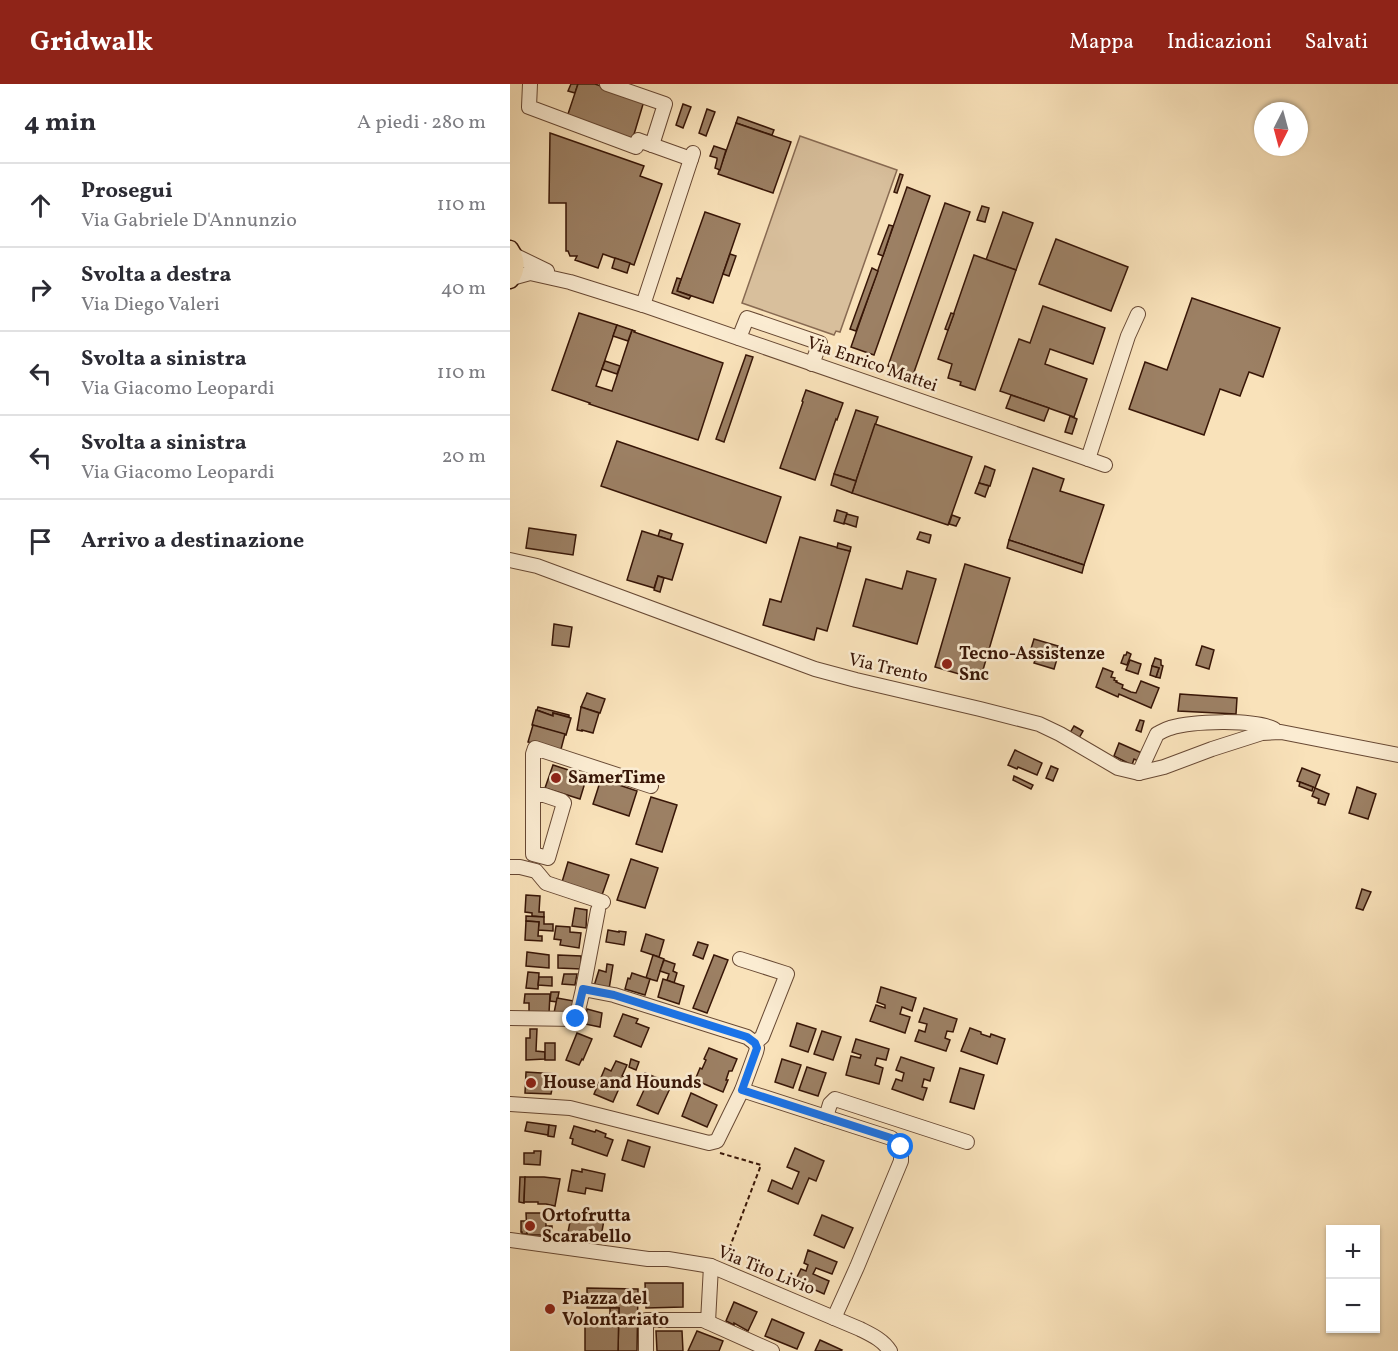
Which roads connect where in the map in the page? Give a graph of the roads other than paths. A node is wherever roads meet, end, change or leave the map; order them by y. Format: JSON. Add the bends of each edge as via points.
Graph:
{"nodes":[{"id":1,"x":530,"y":84,"type":"edge"},
{"id":2,"x":608,"y":84,"type":"edge"},
{"id":3,"x":652,"y":145,"type":"junction"},
{"id":4,"x":512,"y":252,"type":"edge"},
{"id":5,"x":511,"y":279,"type":"edge"},
{"id":6,"x":570,"y":282,"type":"junction"},
{"id":7,"x":643,"y":305,"type":"junction"},
{"id":8,"x":1138,"y":314,"type":"dead end"},
{"id":9,"x":739,"y":338,"type":"junction"},
{"id":10,"x":812,"y":364,"type":"junction"},
{"id":11,"x":1088,"y":459,"type":"junction"},
{"id":12,"x":1105,"y":465,"type":"dead end"},
{"id":13,"x":510,"y":560,"type":"edge"},
{"id":14,"x":1281,"y":732,"type":"junction"},
{"id":15,"x":1398,"y":754,"type":"edge"},
{"id":16,"x":1138,"y":773,"type":"junction"},
{"id":17,"x":651,"y":786,"type":"dead end"},
{"id":18,"x":533,"y":795,"type":"junction"},
{"id":19,"x":538,"y":856,"type":"junction"},
{"id":20,"x":510,"y":867,"type":"edge"},
{"id":21,"x":536,"y":871,"type":"junction"},
{"id":22,"x":740,"y":958,"type":"dead end"},
{"id":23,"x":583,"y":989,"type":"junction"},
{"id":24,"x":510,"y":1018,"type":"edge"},
{"id":25,"x":755,"y":1043,"type":"junction"},
{"id":26,"x":742,"y":1090,"type":"junction"},
{"id":27,"x":510,"y":1104,"type":"edge"},
{"id":28,"x":826,"y":1117,"type":"junction"},
{"id":29,"x":967,"y":1142,"type":"dead end"},
{"id":30,"x":510,"y":1240,"type":"edge"},
{"id":31,"x":717,"y":1265,"type":"junction"},
{"id":32,"x":834,"y":1318,"type":"junction"},
{"id":33,"x":708,"y":1322,"type":"junction"},
{"id":34,"x":646,"y":1351,"type":"edge"},
{"id":35,"x":772,"y":1351,"type":"edge"},
{"id":36,"x":890,"y":1351,"type":"edge"}],
"edges":[{"from":1,"to":3,"type":"street","via":[[529,107],[636,147],[638,140]]},
{"from":2,"to":3,"type":"street","via":[[665,104]]},
{"from":3,"to":7,"type":"street","via":[[692,156]]},
{"from":4,"to":5,"type":"main road","via":[[516,270]]},
{"from":4,"to":6,"type":"street","name":"Via Enrico Mattei"},
{"from":5,"to":6,"type":"street","name":"Via Enrico Mattei","via":[[530,273]]},
{"from":6,"to":7,"type":"street","name":"Via Enrico Mattei"},
{"from":7,"to":9,"type":"street","name":"Via Enrico Mattei"},
{"from":8,"to":11,"type":"street"},
{"from":9,"to":10,"type":"street","name":"Via Enrico Mattei"},
{"from":9,"to":10,"type":"street","via":[[747,318],[820,343]]},
{"from":10,"to":11,"type":"street","name":"Via Enrico Mattei"},
{"from":11,"to":12,"type":"street","name":"Via Enrico Mattei"},
{"from":13,"to":16,"type":"street","name":"Via Trento","via":[[537,566],[815,669],[1039,724],[1118,768]]},
{"from":14,"to":15,"type":"street"},
{"from":14,"to":16,"type":"street","via":[[1262,733]]},
{"from":14,"to":16,"type":"street","via":[[1244,723],[1169,728],[1157,734]]},
{"from":17,"to":18,"type":"street","via":[[535,748]]},
{"from":18,"to":19,"type":"street","via":[[532,854]]},
{"from":18,"to":19,"type":"street","via":[[564,803],[548,858]]},
{"from":19,"to":21,"type":"street"},
{"from":20,"to":21,"type":"street"},
{"from":21,"to":23,"type":"street","via":[[546,884],[601,906]]},
{"from":22,"to":25,"type":"street","via":[[787,974],[762,1037]]},
{"from":23,"to":24,"type":"street","via":[[576,1019]]},
{"from":23,"to":25,"type":"street","via":[[614,995],[747,1037]]},
{"from":25,"to":26,"type":"street","via":[[756,1052]]},
{"from":26,"to":27,"type":"street","via":[[717,1141],[709,1143],[570,1108]]},
{"from":26,"to":28,"type":"street"},
{"from":28,"to":29,"type":"street","via":[[830,1104],[837,1100]]},
{"from":28,"to":32,"type":"street","via":[[891,1138],[901,1147],[902,1155]]},
{"from":30,"to":31,"type":"street","name":"Via Tito Livio"},
{"from":31,"to":32,"type":"street","name":"Via Tito Livio"},
{"from":31,"to":33,"type":"street"},
{"from":32,"to":36,"type":"street","name":"Via Tito Livio","via":[[878,1338]]},
{"from":33,"to":34,"type":"street","via":[[646,1320]]},
{"from":33,"to":35,"type":"street"}]}
